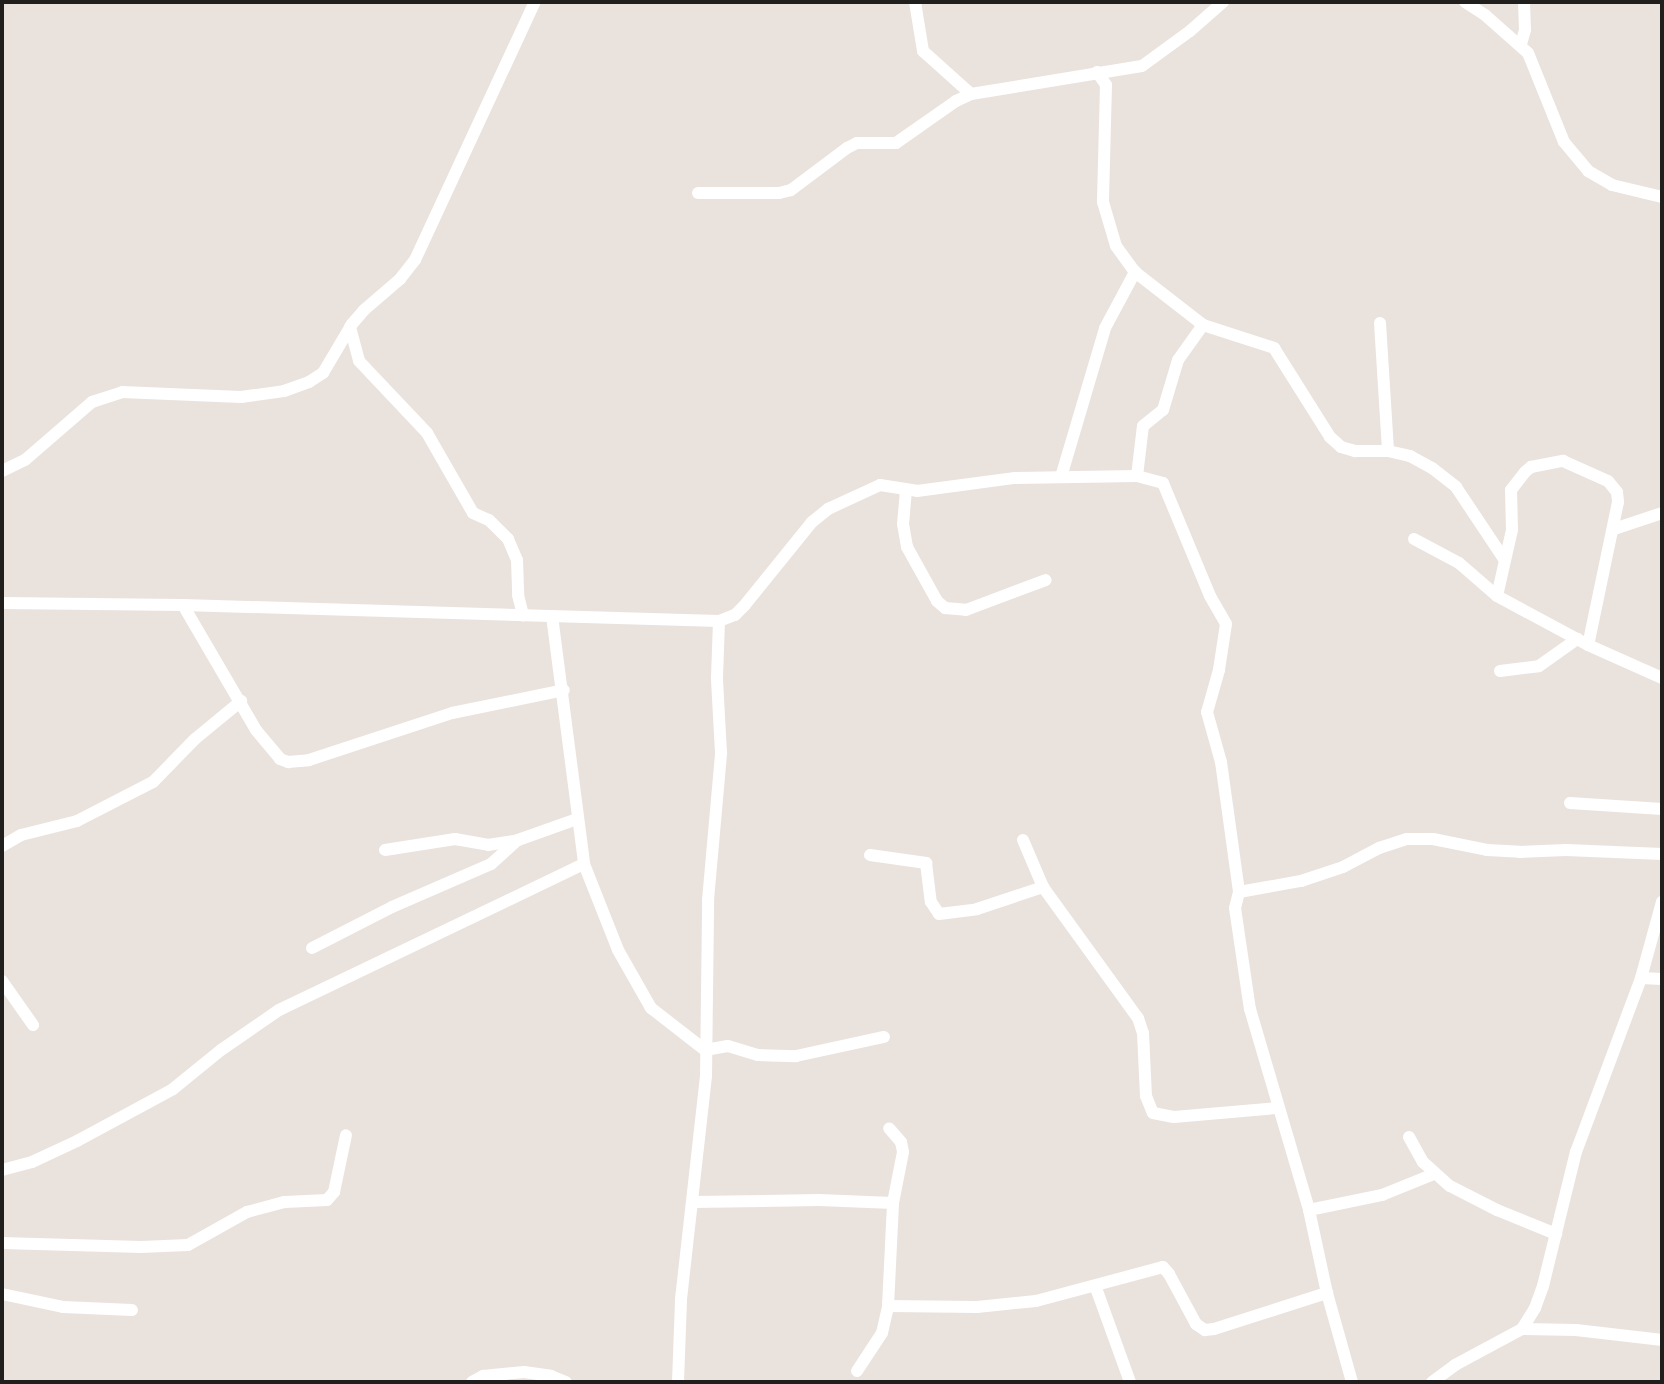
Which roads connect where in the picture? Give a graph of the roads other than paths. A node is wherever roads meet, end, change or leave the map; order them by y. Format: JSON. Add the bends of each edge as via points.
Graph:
{"nodes":[{"id":1,"x":535,"y":2,"type":"edge"},
{"id":2,"x":915,"y":2,"type":"edge"},
{"id":3,"x":1223,"y":2,"type":"edge"},
{"id":4,"x":1465,"y":2,"type":"edge"},
{"id":5,"x":1524,"y":2,"type":"edge"},
{"id":6,"x":1521,"y":44,"type":"junction"},
{"id":7,"x":1097,"y":72,"type":"junction"},
{"id":8,"x":971,"y":94,"type":"junction"},
{"id":9,"x":698,"y":193,"type":"dead end"},
{"id":10,"x":1662,"y":197,"type":"edge"},
{"id":11,"x":1135,"y":272,"type":"junction"},
{"id":12,"x":1380,"y":323,"type":"dead end"},
{"id":13,"x":1203,"y":325,"type":"junction"},
{"id":14,"x":350,"y":327,"type":"junction"},
{"id":15,"x":1388,"y":451,"type":"junction"},
{"id":16,"x":2,"y":471,"type":"edge"},
{"id":17,"x":1137,"y":476,"type":"junction"},
{"id":18,"x":1061,"y":477,"type":"junction"},
{"id":19,"x":906,"y":490,"type":"junction"},
{"id":20,"x":1662,"y":513,"type":"edge"},
{"id":21,"x":1614,"y":529,"type":"junction"},
{"id":22,"x":1413,"y":539,"type":"dead end"},
{"id":23,"x":1504,"y":558,"type":"junction"},
{"id":24,"x":1046,"y":580,"type":"dead end"},
{"id":25,"x":1497,"y":596,"type":"junction"},
{"id":26,"x":2,"y":603,"type":"edge"},
{"id":27,"x":183,"y":605,"type":"junction"},
{"id":28,"x":523,"y":615,"type":"junction"},
{"id":29,"x":552,"y":616,"type":"junction"},
{"id":30,"x":719,"y":621,"type":"junction"},
{"id":31,"x":1583,"y":642,"type":"junction"},
{"id":32,"x":1500,"y":671,"type":"dead end"},
{"id":33,"x":1662,"y":678,"type":"edge"},
{"id":34,"x":564,"y":690,"type":"junction"},
{"id":35,"x":240,"y":701,"type":"junction"},
{"id":36,"x":1570,"y":803,"type":"dead end"},
{"id":37,"x":1662,"y":809,"type":"edge"},
{"id":38,"x":577,"y":819,"type":"junction"},
{"id":39,"x":518,"y":840,"type":"junction"},
{"id":40,"x":1023,"y":840,"type":"dead end"},
{"id":41,"x":2,"y":846,"type":"edge"},
{"id":42,"x":385,"y":850,"type":"dead end"},
{"id":43,"x":870,"y":855,"type":"dead end"},
{"id":44,"x":1662,"y":855,"type":"edge"},
{"id":45,"x":584,"y":864,"type":"junction"},
{"id":46,"x":1043,"y":887,"type":"junction"},
{"id":47,"x":1239,"y":892,"type":"junction"},
{"id":48,"x":1662,"y":902,"type":"edge"},
{"id":49,"x":313,"y":948,"type":"dead end"},
{"id":50,"x":1641,"y":978,"type":"junction"},
{"id":51,"x":1662,"y":979,"type":"edge"},
{"id":52,"x":2,"y":981,"type":"edge"},
{"id":53,"x":33,"y":1025,"type":"dead end"},
{"id":54,"x":884,"y":1038,"type":"dead end"},
{"id":55,"x":705,"y":1050,"type":"junction"},
{"id":56,"x":1277,"y":1108,"type":"junction"},
{"id":57,"x":889,"y":1128,"type":"dead end"},
{"id":58,"x":346,"y":1135,"type":"dead end"},
{"id":59,"x":1409,"y":1137,"type":"dead end"},
{"id":60,"x":2,"y":1170,"type":"edge"},
{"id":61,"x":1434,"y":1174,"type":"junction"},
{"id":62,"x":694,"y":1202,"type":"junction"},
{"id":63,"x":893,"y":1203,"type":"junction"},
{"id":64,"x":1310,"y":1210,"type":"junction"},
{"id":65,"x":1556,"y":1234,"type":"junction"},
{"id":66,"x":2,"y":1243,"type":"edge"},
{"id":67,"x":1096,"y":1288,"type":"junction"},
{"id":68,"x":1327,"y":1293,"type":"junction"},
{"id":69,"x":2,"y":1294,"type":"edge"},
{"id":70,"x":888,"y":1306,"type":"junction"},
{"id":71,"x":132,"y":1310,"type":"dead end"},
{"id":72,"x":1522,"y":1329,"type":"junction"},
{"id":73,"x":1662,"y":1340,"type":"edge"},
{"id":74,"x":857,"y":1370,"type":"dead end"},
{"id":75,"x":1438,"y":1380,"type":"edge"},
{"id":76,"x":472,"y":1382,"type":"edge"},
{"id":77,"x":566,"y":1382,"type":"edge"},
{"id":78,"x":678,"y":1382,"type":"edge"},
{"id":79,"x":1130,"y":1382,"type":"edge"},
{"id":80,"x":1352,"y":1382,"type":"edge"}],
"edges":[{"from":1,"to":14,"type":"street","via":[[415,260]]},
{"from":2,"to":8,"type":"street","via":[[923,51]]},
{"from":3,"to":7,"type":"street","via":[[1142,66]]},
{"from":4,"to":6,"type":"street"},
{"from":5,"to":6,"type":"street"},
{"from":6,"to":10,"type":"street","via":[[1570,153],[1601,180]]},
{"from":7,"to":8,"type":"street"},
{"from":7,"to":11,"type":"street","via":[[1106,85],[1103,202],[1116,246]]},
{"from":8,"to":9,"type":"street","via":[[896,143],[857,143],[847,148],[791,191]]},
{"from":11,"to":13,"type":"street"},
{"from":11,"to":18,"type":"street","via":[[1105,328]]},
{"from":12,"to":15,"type":"street"},
{"from":13,"to":15,"type":"street","via":[[1274,348],[1330,437],[1341,447],[1355,452]]},
{"from":13,"to":17,"type":"street","via":[[1178,360],[1163,410],[1143,426]]},
{"from":14,"to":16,"type":"street","via":[[323,373],[309,382],[241,397],[122,392],[92,401],[24,460]]},
{"from":14,"to":28,"type":"street","via":[[359,361],[428,433],[473,513],[489,520],[508,539],[517,560]]},
{"from":15,"to":23,"type":"street","via":[[1421,462],[1456,487]]},
{"from":17,"to":18,"type":"street"},
{"from":17,"to":47,"type":"street","via":[[1167,488],[1193,558],[1226,624],[1207,712],[1221,762]]},
{"from":18,"to":19,"type":"street"},
{"from":19,"to":24,"type":"street","via":[[903,524],[907,547],[945,608],[965,610]]},
{"from":19,"to":30,"type":"street","via":[[880,485],[828,509],[797,539],[744,606]]},
{"from":20,"to":21,"type":"street"},
{"from":21,"to":23,"type":"street","via":[[1617,492],[1608,481],[1563,461],[1531,467],[1511,490],[1512,530]]},
{"from":21,"to":31,"type":"street"},
{"from":22,"to":25,"type":"street","via":[[1459,563]]},
{"from":23,"to":25,"type":"street"},
{"from":25,"to":31,"type":"street"},
{"from":26,"to":27,"type":"street"},
{"from":27,"to":28,"type":"street"},
{"from":27,"to":35,"type":"street"},
{"from":28,"to":29,"type":"street"},
{"from":29,"to":30,"type":"street"},
{"from":29,"to":34,"type":"street","via":[[556,663]]},
{"from":30,"to":55,"type":"street","via":[[721,753],[708,900]]},
{"from":31,"to":32,"type":"street","via":[[1539,666]]},
{"from":31,"to":33,"type":"street"},
{"from":34,"to":35,"type":"street","via":[[452,713],[318,757],[288,762],[271,750]]},
{"from":34,"to":38,"type":"street"},
{"from":35,"to":41,"type":"street","via":[[153,782],[77,821],[21,835]]},
{"from":36,"to":37,"type":"street"},
{"from":38,"to":39,"type":"street"},
{"from":38,"to":45,"type":"street"},
{"from":39,"to":42,"type":"street","via":[[488,845],[455,839]]},
{"from":39,"to":49,"type":"street","via":[[483,869],[392,907]]},
{"from":40,"to":46,"type":"street"},
{"from":43,"to":46,"type":"street","via":[[926,863],[931,902],[939,914],[978,909]]},
{"from":44,"to":47,"type":"street","via":[[1487,850],[1433,839],[1406,839],[1322,874]]},
{"from":45,"to":55,"type":"street","via":[[618,950],[651,1008]]},
{"from":45,"to":60,"type":"street","via":[[279,1010],[173,1089],[33,1162]]},
{"from":46,"to":56,"type":"street","via":[[1138,1018],[1146,1096],[1153,1112],[1174,1118]]},
{"from":47,"to":56,"type":"street","via":[[1235,908],[1250,1009]]},
{"from":48,"to":50,"type":"street"},
{"from":50,"to":51,"type":"street"},
{"from":50,"to":65,"type":"street","via":[[1576,1152]]},
{"from":52,"to":53,"type":"street"},
{"from":54,"to":55,"type":"street","via":[[796,1056],[758,1055],[728,1046]]},
{"from":55,"to":62,"type":"street"},
{"from":56,"to":64,"type":"street"},
{"from":57,"to":63,"type":"street","via":[[903,1152]]},
{"from":58,"to":66,"type":"street","via":[[334,1192],[327,1200],[285,1202],[247,1212],[188,1245]]},
{"from":59,"to":61,"type":"street"},
{"from":61,"to":64,"type":"street","via":[[1382,1195]]},
{"from":61,"to":65,"type":"street","via":[[1472,1199]]},
{"from":62,"to":63,"type":"street"},
{"from":62,"to":78,"type":"street","via":[[681,1299]]},
{"from":63,"to":70,"type":"street"},
{"from":64,"to":68,"type":"street"},
{"from":65,"to":72,"type":"street","via":[[1543,1286]]},
{"from":67,"to":68,"type":"street","via":[[1163,1267],[1196,1324],[1205,1330]]},
{"from":67,"to":70,"type":"street","via":[[977,1307]]},
{"from":67,"to":79,"type":"street"},
{"from":68,"to":80,"type":"street"},
{"from":69,"to":71,"type":"street","via":[[71,1308]]},
{"from":70,"to":74,"type":"street","via":[[882,1333]]},
{"from":72,"to":73,"type":"street"},
{"from":72,"to":75,"type":"street"},
{"from":76,"to":77,"type":"street","via":[[483,1376],[524,1372]]}]}
